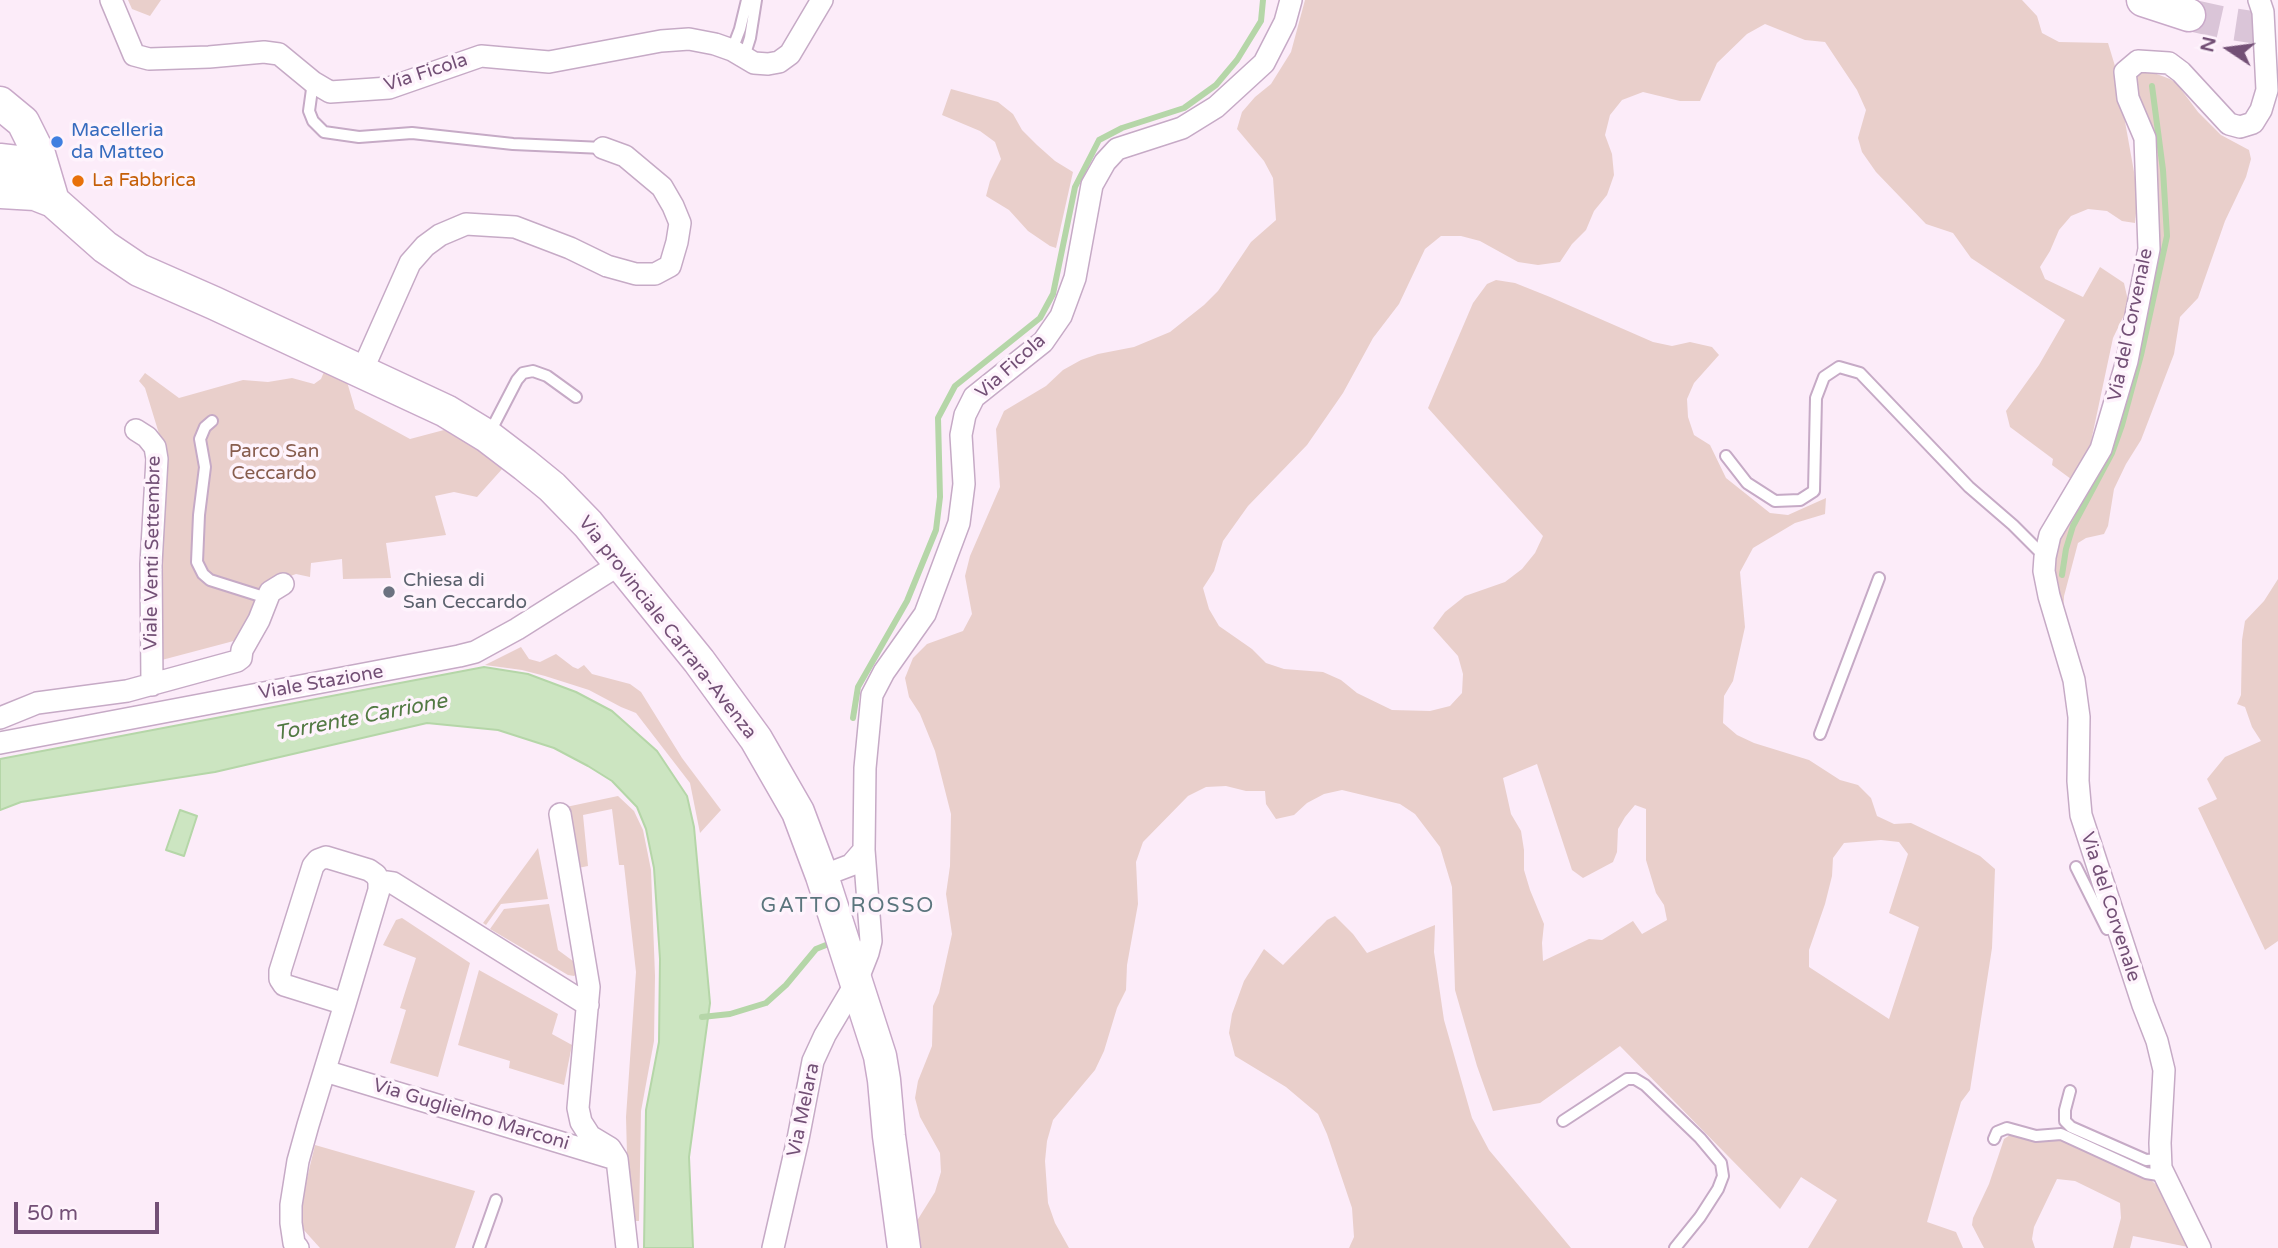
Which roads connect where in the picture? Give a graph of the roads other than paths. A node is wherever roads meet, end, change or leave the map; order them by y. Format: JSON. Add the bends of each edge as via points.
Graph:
{"nodes":[{"id":1,"x":111,"y":0,"type":"edge"},
{"id":2,"x":747,"y":0,"type":"edge"},
{"id":3,"x":756,"y":0,"type":"edge"},
{"id":4,"x":822,"y":0,"type":"edge"},
{"id":5,"x":1291,"y":0,"type":"edge"},
{"id":6,"x":2143,"y":0,"type":"edge"},
{"id":7,"x":2259,"y":0,"type":"edge"},
{"id":8,"x":2189,"y":15,"type":"tunnel mouth"},
{"id":9,"x":738,"y":53,"type":"junction"},
{"id":10,"x":313,"y":82,"type":"junction"},
{"id":11,"x":0,"y":103,"type":"edge"},
{"id":12,"x":603,"y":148,"type":"joint"},
{"id":13,"x":0,"y":160,"type":"edge"},
{"id":14,"x":0,"y":192,"type":"edge"},
{"id":15,"x":53,"y":201,"type":"junction"},
{"id":16,"x":362,"y":372,"type":"junction"},
{"id":17,"x":576,"y":397,"type":"dead end"},
{"id":18,"x":212,"y":421,"type":"dead end"},
{"id":19,"x":136,"y":429,"type":"dead end"},
{"id":20,"x":487,"y":436,"type":"junction"},
{"id":21,"x":1726,"y":456,"type":"dead end"},
{"id":22,"x":2045,"y":556,"type":"junction"},
{"id":23,"x":620,"y":564,"type":"junction"},
{"id":24,"x":1879,"y":578,"type":"dead end"},
{"id":25,"x":275,"y":591,"type":"joint"},
{"id":26,"x":152,"y":685,"type":"junction"},
{"id":27,"x":0,"y":718,"type":"edge"},
{"id":28,"x":1820,"y":734,"type":"dead end"},
{"id":29,"x":0,"y":743,"type":"edge"},
{"id":30,"x":560,"y":814,"type":"dead end"},
{"id":31,"x":864,"y":850,"type":"junction"},
{"id":32,"x":2076,"y":867,"type":"dead end"},
{"id":33,"x":822,"y":876,"type":"junction"},
{"id":34,"x":379,"y":881,"type":"junction"},
{"id":35,"x":2107,"y":929,"type":"dead end"},
{"id":36,"x":857,"y":981,"type":"junction"},
{"id":37,"x":345,"y":1004,"type":"junction"},
{"id":38,"x":588,"y":1005,"type":"junction"},
{"id":39,"x":325,"y":1071,"type":"junction"},
{"id":40,"x":2070,"y":1091,"type":"dead end"},
{"id":41,"x":1563,"y":1121,"type":"dead end"},
{"id":42,"x":1994,"y":1139,"type":"dead end"},
{"id":43,"x":617,"y":1159,"type":"junction"},
{"id":44,"x":2162,"y":1167,"type":"junction"},
{"id":45,"x":496,"y":1200,"type":"dead end"},
{"id":46,"x":298,"y":1248,"type":"edge"},
{"id":47,"x":479,"y":1248,"type":"edge"},
{"id":48,"x":626,"y":1248,"type":"edge"},
{"id":49,"x":773,"y":1248,"type":"edge"},
{"id":50,"x":904,"y":1248,"type":"edge"},
{"id":51,"x":1675,"y":1248,"type":"edge"},
{"id":52,"x":2200,"y":1248,"type":"edge"}],
"edges":[{"from":1,"to":10,"type":"street","name":"Via Ficola","via":[[134,55],[149,59],[279,54]]},
{"from":2,"to":9,"type":"lane"},
{"from":3,"to":9,"type":"lane","via":[[750,38]]},
{"from":4,"to":9,"type":"street","name":"Via Ficola","via":[[790,54],[779,62],[754,63]]},
{"from":5,"to":31,"type":"street","name":"Via Ficola","via":[[1264,63],[1216,107],[1182,128],[1117,149],[1105,162],[1092,185],[1075,278],[1061,316],[1043,342],[974,397],[961,435],[964,484],[959,523],[925,614],[872,695]]},
{"from":6,"to":8,"type":"main road"},
{"from":7,"to":22,"type":"street","name":"Via del Corvenale","via":[[2267,90],[2253,123],[2229,124],[2169,63],[2138,61],[2125,72],[2128,98],[2145,138],[2149,248],[2127,361],[2101,449],[2050,536]]},
{"from":9,"to":10,"type":"street","name":"Via Ficola","via":[[690,39],[549,62],[481,56],[389,88],[330,92]]},
{"from":10,"to":12,"type":"lane","via":[[309,111],[324,132],[359,137],[412,133]]},
{"from":11,"to":15,"type":"main road","via":[[23,122],[40,155]]},
{"from":12,"to":16,"type":"street","via":[[625,156],[662,187],[673,206],[680,223],[670,266],[655,274],[636,274],[515,227],[466,224],[440,235],[410,263]]},
{"from":13,"to":15,"type":"main road","name":"Via provinciale Carrara-Avenza","via":[[26,163],[38,173]]},
{"from":14,"to":15,"type":"main road","name":"Via provinciale Carrara-Avenza","via":[[35,194]]},
{"from":15,"to":16,"type":"main road","name":"Via provinciale Carrara-Avenza","via":[[139,270]]},
{"from":16,"to":20,"type":"main road","name":"Via provinciale Carrara-Avenza","via":[[446,411]]},
{"from":17,"to":20,"type":"lane","via":[[547,376],[523,373]]},
{"from":18,"to":25,"type":"lane","via":[[200,439],[205,467],[197,562],[210,580]]},
{"from":19,"to":26,"type":"street","name":"Viale Venti Settembre","via":[[155,446],[157,459],[151,564]]},
{"from":20,"to":23,"type":"main road","name":"Via provinciale Carrara-Avenza","via":[[552,487]]},
{"from":21,"to":22,"type":"lane","via":[[1747,483],[1774,500],[1800,500],[1814,491],[1816,398],[1824,377],[1839,367],[1860,373],[1969,487]]},
{"from":22,"to":44,"type":"street","name":"Via del Corvenale","via":[[2049,596],[2074,680],[2081,816],[2164,1070]]},
{"from":23,"to":29,"type":"street","name":"Viale Stazione","via":[[475,652]]},
{"from":23,"to":33,"type":"main road","name":"Via provinciale Carrara-Avenza","via":[[756,739],[798,812]]},
{"from":24,"to":28,"type":"lane"},
{"from":25,"to":26,"type":"street","via":[[241,658]]},
{"from":26,"to":27,"type":"street","via":[[37,703]]},
{"from":30,"to":38,"type":"street","name":"Via Guglielmo Marconi"},
{"from":31,"to":33,"type":"street","via":[[851,865]]},
{"from":31,"to":36,"type":"street","via":[[871,941]]},
{"from":32,"to":35,"type":"lane"},
{"from":33,"to":36,"type":"main road","name":"Via provinciale Carrara-Avenza"},
{"from":34,"to":37,"type":"street"},
{"from":34,"to":37,"type":"street","via":[[369,870],[326,857],[318,860],[280,971],[284,985]]},
{"from":34,"to":38,"type":"street","via":[[393,883]]},
{"from":36,"to":49,"type":"street","name":"Via Melara","via":[[813,1061]]},
{"from":36,"to":50,"type":"main road","name":"Via provinciale Carrara-Avenza","via":[[880,1056]]},
{"from":37,"to":39,"type":"street"},
{"from":38,"to":43,"type":"street","name":"Via Guglielmo Marconi","via":[[578,1108],[590,1136],[610,1148]]},
{"from":39,"to":43,"type":"street","name":"Via Guglielmo Marconi"},
{"from":39,"to":46,"type":"street","via":[[294,1183],[290,1223]]},
{"from":40,"to":44,"type":"lane","via":[[2065,1121],[2071,1127]]},
{"from":41,"to":51,"type":"lane","via":[[1627,1079],[1635,1079],[1700,1138],[1721,1163],[1723,1176],[1706,1208]]},
{"from":42,"to":44,"type":"lane","via":[[2007,1128],[2036,1136],[2060,1134],[2146,1173]]},
{"from":43,"to":48,"type":"street"},
{"from":44,"to":52,"type":"street","name":"Via del Corvenale"},
{"from":45,"to":47,"type":"lane"}]}
